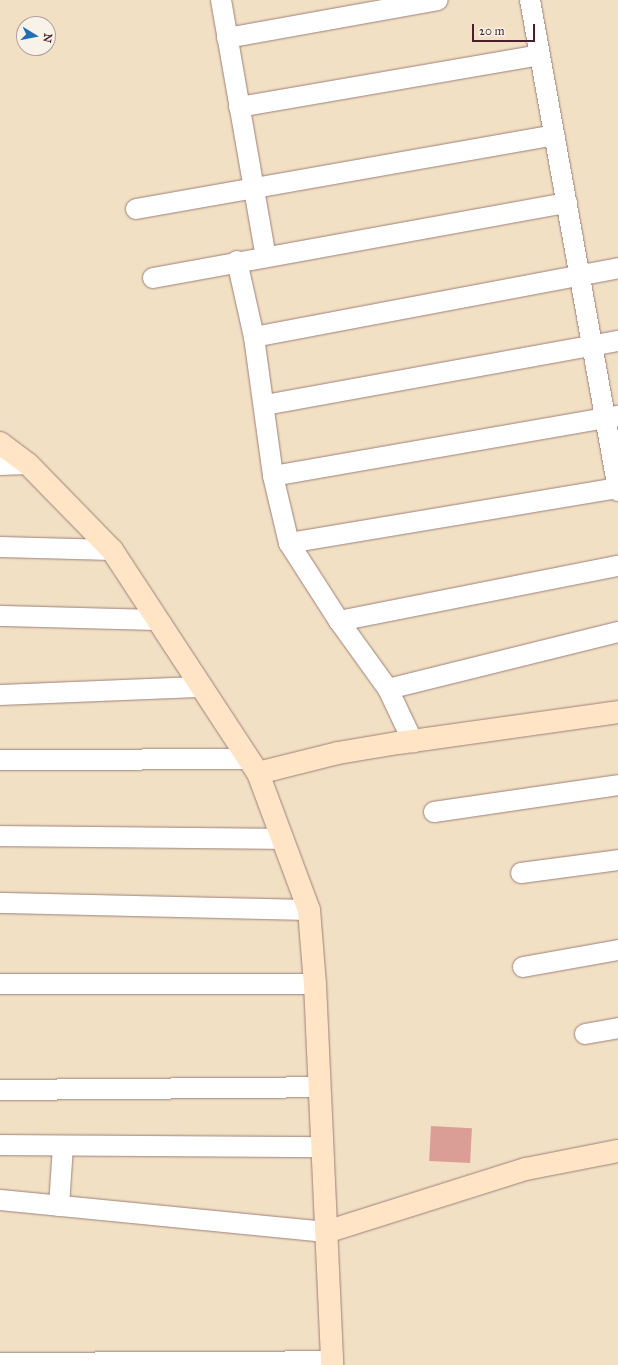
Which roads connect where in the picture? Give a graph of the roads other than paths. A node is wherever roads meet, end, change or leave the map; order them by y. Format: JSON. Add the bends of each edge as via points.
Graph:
{"nodes":[{"id":1,"x":221,"y":0,"type":"edge"},
{"id":2,"x":438,"y":0,"type":"edge"},
{"id":3,"x":530,"y":0,"type":"edge"},
{"id":4,"x":227,"y":38,"type":"junction"},
{"id":5,"x":540,"y":56,"type":"junction"},
{"id":6,"x":239,"y":107,"type":"junction"},
{"id":7,"x":555,"y":135,"type":"junction"},
{"id":8,"x":253,"y":188,"type":"junction"},
{"id":9,"x":566,"y":203,"type":"junction"},
{"id":10,"x":136,"y":209,"type":"dead end"},
{"id":11,"x":266,"y":257,"type":"junction"},
{"id":12,"x":237,"y":261,"type":"junction"},
{"id":13,"x":618,"y":268,"type":"edge"},
{"id":14,"x":579,"y":274,"type":"junction"},
{"id":15,"x":153,"y":278,"type":"dead end"},
{"id":16,"x":254,"y":337,"type":"junction"},
{"id":17,"x":618,"y":341,"type":"edge"},
{"id":18,"x":592,"y":346,"type":"junction"},
{"id":19,"x":266,"y":405,"type":"junction"},
{"id":20,"x":611,"y":417,"type":"edge"},
{"id":21,"x":0,"y":443,"type":"edge"},
{"id":22,"x":28,"y":464,"type":"junction"},
{"id":23,"x":0,"y":465,"type":"edge"},
{"id":24,"x":273,"y":476,"type":"junction"},
{"id":25,"x":618,"y":489,"type":"edge"},
{"id":26,"x":289,"y":543,"type":"junction"},
{"id":27,"x":0,"y":547,"type":"edge"},
{"id":28,"x":112,"y":550,"type":"junction"},
{"id":29,"x":618,"y":566,"type":"edge"},
{"id":30,"x":0,"y":616,"type":"edge"},
{"id":31,"x":156,"y":620,"type":"junction"},
{"id":32,"x":339,"y":621,"type":"junction"},
{"id":33,"x":618,"y":632,"type":"edge"},
{"id":34,"x":200,"y":687,"type":"junction"},
{"id":35,"x":388,"y":689,"type":"junction"},
{"id":36,"x":0,"y":695,"type":"edge"},
{"id":37,"x":618,"y":712,"type":"edge"},
{"id":38,"x":406,"y":742,"type":"junction"},
{"id":39,"x":0,"y":760,"type":"edge"},
{"id":40,"x":254,"y":766,"type":"junction"},
{"id":41,"x":618,"y":785,"type":"edge"},
{"id":42,"x":434,"y":812,"type":"dead end"},
{"id":43,"x":0,"y":836,"type":"edge"},
{"id":44,"x":283,"y":840,"type":"junction"},
{"id":45,"x":618,"y":860,"type":"edge"},
{"id":46,"x":521,"y":873,"type":"dead end"},
{"id":47,"x":0,"y":903,"type":"edge"},
{"id":48,"x":309,"y":910,"type":"junction"},
{"id":49,"x":618,"y":950,"type":"edge"},
{"id":50,"x":523,"y":968,"type":"dead end"},
{"id":51,"x":0,"y":984,"type":"edge"},
{"id":52,"x":315,"y":984,"type":"junction"},
{"id":53,"x":618,"y":1028,"type":"edge"},
{"id":54,"x":585,"y":1034,"type":"dead end"},
{"id":55,"x":319,"y":1087,"type":"junction"},
{"id":56,"x":0,"y":1090,"type":"edge"},
{"id":57,"x":0,"y":1145,"type":"edge"},
{"id":58,"x":63,"y":1146,"type":"junction"},
{"id":59,"x":321,"y":1147,"type":"junction"},
{"id":60,"x":618,"y":1151,"type":"edge"},
{"id":61,"x":0,"y":1200,"type":"edge"},
{"id":62,"x":59,"y":1206,"type":"junction"},
{"id":63,"x":326,"y":1232,"type":"junction"},
{"id":64,"x":0,"y":1363,"type":"edge"},
{"id":65,"x":331,"y":1363,"type":"edge"}],
"edges":[{"from":1,"to":4,"type":"street"},
{"from":2,"to":4,"type":"street"},
{"from":3,"to":5,"type":"street"},
{"from":4,"to":6,"type":"street"},
{"from":5,"to":6,"type":"street"},
{"from":5,"to":7,"type":"street"},
{"from":6,"to":8,"type":"street"},
{"from":7,"to":8,"type":"street"},
{"from":7,"to":9,"type":"street"},
{"from":8,"to":10,"type":"street"},
{"from":8,"to":11,"type":"street"},
{"from":9,"to":11,"type":"street"},
{"from":9,"to":14,"type":"street"},
{"from":11,"to":12,"type":"street"},
{"from":12,"to":15,"type":"street"},
{"from":12,"to":16,"type":"street"},
{"from":13,"to":14,"type":"street"},
{"from":14,"to":16,"type":"street"},
{"from":14,"to":18,"type":"street"},
{"from":16,"to":19,"type":"street"},
{"from":17,"to":18,"type":"street"},
{"from":18,"to":19,"type":"street"},
{"from":18,"to":20,"type":"street"},
{"from":19,"to":24,"type":"street"},
{"from":20,"to":24,"type":"street"},
{"from":20,"to":25,"type":"street"},
{"from":21,"to":22,"type":"street"},
{"from":22,"to":23,"type":"street"},
{"from":22,"to":28,"type":"street"},
{"from":24,"to":26,"type":"street"},
{"from":25,"to":26,"type":"street"},
{"from":26,"to":32,"type":"street"},
{"from":27,"to":28,"type":"street"},
{"from":28,"to":31,"type":"street"},
{"from":29,"to":32,"type":"street"},
{"from":30,"to":31,"type":"street"},
{"from":31,"to":34,"type":"street"},
{"from":32,"to":35,"type":"street"},
{"from":33,"to":35,"type":"street"},
{"from":34,"to":36,"type":"street"},
{"from":34,"to":40,"type":"street"},
{"from":35,"to":38,"type":"street"},
{"from":37,"to":38,"type":"street"},
{"from":38,"to":40,"type":"street"},
{"from":39,"to":40,"type":"street"},
{"from":40,"to":44,"type":"street"},
{"from":41,"to":42,"type":"street"},
{"from":43,"to":44,"type":"street"},
{"from":44,"to":48,"type":"street"},
{"from":45,"to":46,"type":"street"},
{"from":47,"to":48,"type":"street"},
{"from":48,"to":52,"type":"street"},
{"from":49,"to":50,"type":"street"},
{"from":51,"to":52,"type":"street"},
{"from":52,"to":55,"type":"street"},
{"from":53,"to":54,"type":"street"},
{"from":55,"to":56,"type":"street"},
{"from":55,"to":59,"type":"street"},
{"from":57,"to":58,"type":"street"},
{"from":58,"to":59,"type":"street"},
{"from":58,"to":62,"type":"street"},
{"from":59,"to":63,"type":"street"},
{"from":60,"to":63,"type":"street","via":[[526,1169]]},
{"from":61,"to":62,"type":"street"},
{"from":62,"to":63,"type":"street"},
{"from":63,"to":65,"type":"street"},
{"from":64,"to":65,"type":"street"}]}
